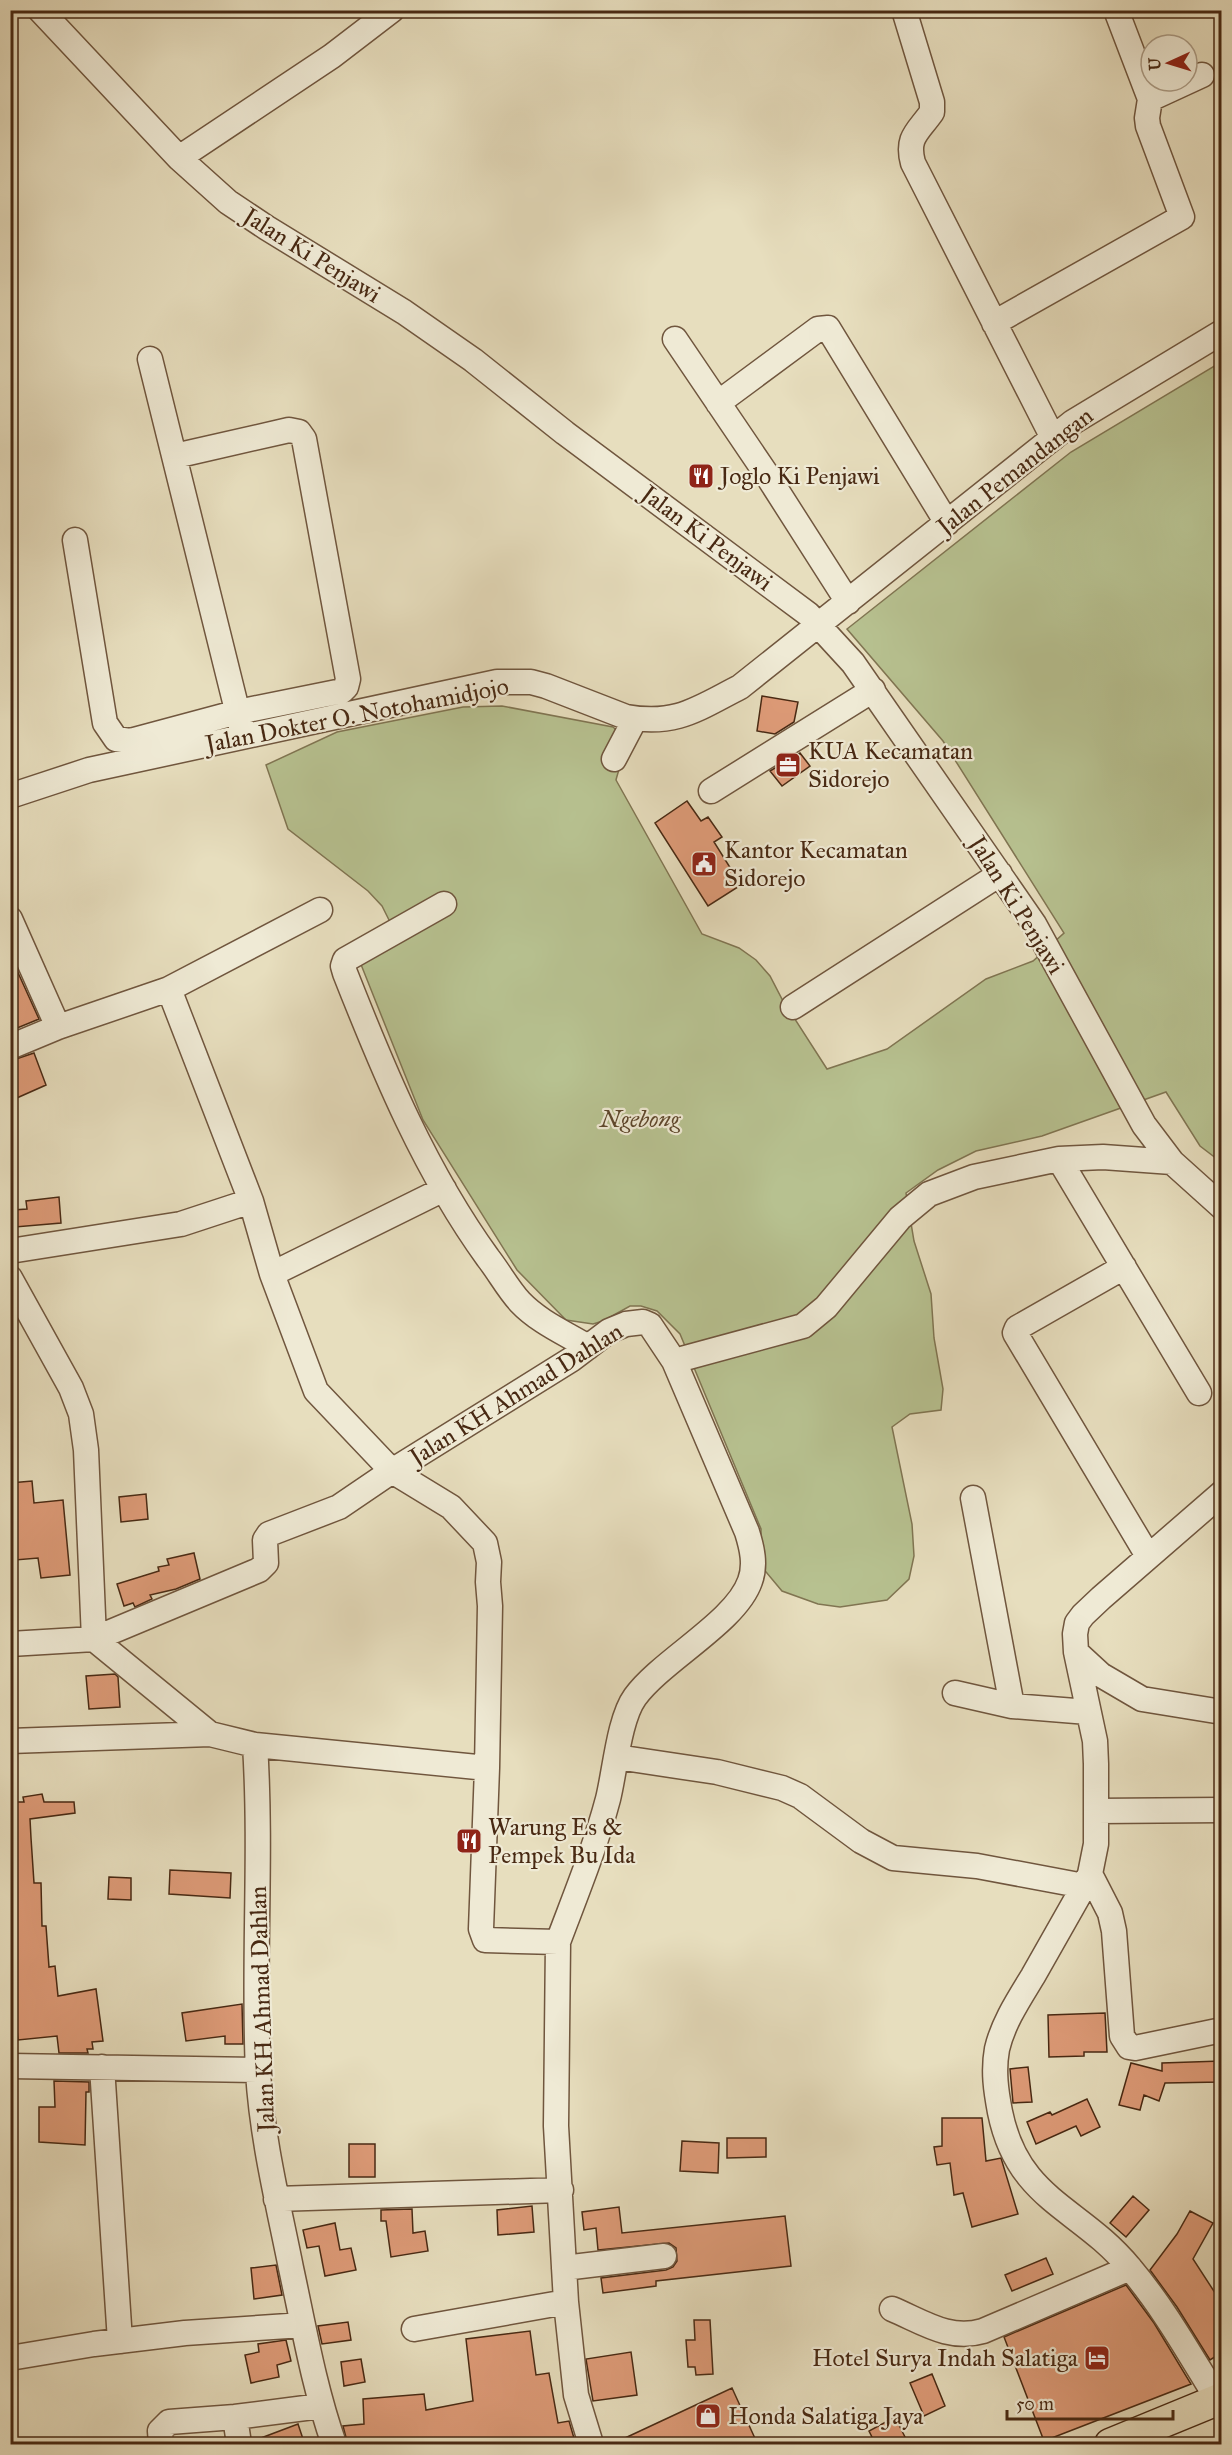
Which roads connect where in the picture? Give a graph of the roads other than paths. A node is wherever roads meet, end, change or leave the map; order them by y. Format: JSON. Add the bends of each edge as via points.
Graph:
{"nodes":[{"id":1,"x":40,"y":10,"type":"edge"},
{"id":2,"x":904,"y":10,"type":"edge"},
{"id":3,"x":1116,"y":10,"type":"edge"},
{"id":4,"x":391,"y":11,"type":"edge"},
{"id":5,"x":1202,"y":75,"type":"dead end"},
{"id":6,"x":1150,"y":99,"type":"junction"},
{"id":7,"x":180,"y":158,"type":"junction"},
{"id":8,"x":994,"y":323,"type":"junction"},
{"id":9,"x":1221,"y":332,"type":"edge"},
{"id":10,"x":675,"y":339,"type":"dead end"},
{"id":11,"x":150,"y":359,"type":"dead end"},
{"id":12,"x":718,"y":403,"type":"junction"},
{"id":13,"x":1053,"y":438,"type":"junction"},
{"id":14,"x":175,"y":456,"type":"junction"},
{"id":15,"x":947,"y":523,"type":"junction"},
{"id":16,"x":75,"y":540,"type":"dead end"},
{"id":17,"x":848,"y":602,"type":"junction"},
{"id":18,"x":819,"y":626,"type":"junction"},
{"id":19,"x":873,"y":690,"type":"junction"},
{"id":20,"x":238,"y":712,"type":"junction"},
{"id":21,"x":635,"y":719,"type":"junction"},
{"id":22,"x":244,"y":737,"type":"junction"},
{"id":23,"x":614,"y":759,"type":"dead end"},
{"id":24,"x":711,"y":790,"type":"dead end"},
{"id":25,"x":10,"y":796,"type":"edge"},
{"id":26,"x":1000,"y":874,"type":"junction"},
{"id":27,"x":444,"y":904,"type":"dead end"},
{"id":28,"x":320,"y":910,"type":"dead end"},
{"id":29,"x":10,"y":920,"type":"edge"},
{"id":30,"x":169,"y":989,"type":"junction"},
{"id":31,"x":793,"y":1007,"type":"dead end"},
{"id":32,"x":58,"y":1028,"type":"junction"},
{"id":33,"x":10,"y":1047,"type":"edge"},
{"id":34,"x":1059,"y":1159,"type":"junction"},
{"id":35,"x":1172,"y":1162,"type":"junction"},
{"id":36,"x":444,"y":1189,"type":"junction"},
{"id":37,"x":250,"y":1201,"type":"junction"},
{"id":38,"x":1221,"y":1208,"type":"edge"},
{"id":39,"x":10,"y":1251,"type":"edge"},
{"id":40,"x":1124,"y":1267,"type":"junction"},
{"id":41,"x":272,"y":1274,"type":"junction"},
{"id":42,"x":10,"y":1278,"type":"edge"},
{"id":43,"x":588,"y":1347,"type":"junction"},
{"id":44,"x":674,"y":1360,"type":"junction"},
{"id":45,"x":1199,"y":1393,"type":"dead end"},
{"id":46,"x":392,"y":1471,"type":"junction"},
{"id":47,"x":1221,"y":1494,"type":"edge"},
{"id":48,"x":973,"y":1498,"type":"dead end"},
{"id":49,"x":1148,"y":1556,"type":"junction"},
{"id":50,"x":94,"y":1639,"type":"junction"},
{"id":51,"x":10,"y":1644,"type":"edge"},
{"id":52,"x":1076,"y":1652,"type":"junction"},
{"id":53,"x":956,"y":1693,"type":"dead end"},
{"id":54,"x":1012,"y":1706,"type":"junction"},
{"id":55,"x":1088,"y":1712,"type":"junction"},
{"id":56,"x":1221,"y":1712,"type":"edge"},
{"id":57,"x":210,"y":1734,"type":"junction"},
{"id":58,"x":10,"y":1742,"type":"edge"},
{"id":59,"x":255,"y":1745,"type":"junction"},
{"id":60,"x":617,"y":1757,"type":"junction"},
{"id":61,"x":487,"y":1768,"type":"junction"},
{"id":62,"x":1221,"y":1810,"type":"edge"},
{"id":63,"x":1097,"y":1811,"type":"junction"},
{"id":64,"x":1087,"y":1880,"type":"junction"},
{"id":65,"x":558,"y":1941,"type":"junction"},
{"id":66,"x":1221,"y":2030,"type":"edge"},
{"id":67,"x":10,"y":2066,"type":"edge"},
{"id":68,"x":102,"y":2067,"type":"junction"},
{"id":69,"x":258,"y":2070,"type":"junction"},
{"id":70,"x":561,"y":2190,"type":"junction"},
{"id":71,"x":276,"y":2199,"type":"junction"},
{"id":72,"x":664,"y":2256,"type":"dead end"},
{"id":73,"x":564,"y":2268,"type":"junction"},
{"id":74,"x":1131,"y":2268,"type":"junction"},
{"id":75,"x":566,"y":2302,"type":"junction"},
{"id":76,"x":892,"y":2309,"type":"dead end"},
{"id":77,"x":303,"y":2325,"type":"junction"},
{"id":78,"x":414,"y":2329,"type":"dead end"},
{"id":79,"x":120,"y":2341,"type":"junction"},
{"id":80,"x":10,"y":2358,"type":"edge"},
{"id":81,"x":1220,"y":2399,"type":"edge"},
{"id":82,"x":321,"y":2406,"type":"junction"},
{"id":83,"x":235,"y":2417,"type":"junction"},
{"id":84,"x":161,"y":2445,"type":"edge"},
{"id":85,"x":238,"y":2445,"type":"edge"},
{"id":86,"x":334,"y":2445,"type":"edge"},
{"id":87,"x":591,"y":2445,"type":"edge"},
{"id":88,"x":1110,"y":2445,"type":"edge"}],
"edges":[{"from":1,"to":7,"type":"street","name":"Jalan Ki Penjawi"},
{"from":2,"to":8,"type":"street","via":[[932,102],[932,112],[910,143],[913,163]]},
{"from":3,"to":6,"type":"street"},
{"from":4,"to":7,"type":"street","via":[[332,56]]},
{"from":5,"to":6,"type":"street"},
{"from":6,"to":8,"type":"street","via":[[1148,126],[1182,212],[1180,220]]},
{"from":7,"to":18,"type":"street","name":"Jalan Ki Penjawi","via":[[228,202],[404,312],[472,360]]},
{"from":8,"to":13,"type":"street"},
{"from":9,"to":13,"type":"street","name":"Jalan Pemandangan","via":[[1072,422]]},
{"from":10,"to":12,"type":"street"},
{"from":11,"to":14,"type":"street"},
{"from":12,"to":15,"type":"street","via":[[818,329],[828,328]]},
{"from":12,"to":17,"type":"street"},
{"from":13,"to":15,"type":"street","name":"Jalan Pemandangan"},
{"from":14,"to":20,"type":"street"},
{"from":14,"to":20,"type":"street","via":[[289,430],[299,432],[304,439],[348,679],[346,687],[338,693]]},
{"from":15,"to":17,"type":"street","name":"Jalan Pemandangan"},
{"from":16,"to":20,"type":"street","via":[[105,723],[111,734],[130,741]]},
{"from":17,"to":18,"type":"street","name":"Jalan Pemandangan"},
{"from":18,"to":19,"type":"street","name":"Jalan Ki Penjawi"},
{"from":18,"to":21,"type":"street","name":"Jalan Dokter O. Notohamidjojo","via":[[740,687],[685,715],[670,720]]},
{"from":19,"to":24,"type":"street"},
{"from":19,"to":26,"type":"street","name":"Jalan Ki Penjawi"},
{"from":20,"to":22,"type":"street"},
{"from":21,"to":22,"type":"street","name":"Jalan Dokter O. Notohamidjojo","via":[[546,686],[497,682]]},
{"from":21,"to":23,"type":"street"},
{"from":22,"to":25,"type":"street","name":"Jalan Dokter O. Notohamidjojo","via":[[89,770]]},
{"from":26,"to":31,"type":"street"},
{"from":26,"to":35,"type":"street","name":"Jalan Ki Penjawi","via":[[1034,924],[1130,1102]]},
{"from":27,"to":36,"type":"street","via":[[349,958],[343,966],[383,1068]]},
{"from":28,"to":30,"type":"street"},
{"from":29,"to":32,"type":"street"},
{"from":30,"to":32,"type":"street"},
{"from":30,"to":37,"type":"street"},
{"from":32,"to":33,"type":"street"},
{"from":34,"to":35,"type":"street","via":[[1103,1157]]},
{"from":34,"to":40,"type":"street"},
{"from":34,"to":44,"type":"street","via":[[974,1177],[930,1194],[900,1218],[825,1307],[803,1326]]},
{"from":35,"to":38,"type":"street","name":"Jalan Ki Penjawi"},
{"from":36,"to":41,"type":"street"},
{"from":36,"to":43,"type":"street","via":[[520,1302],[545,1323]]},
{"from":37,"to":39,"type":"street","via":[[181,1224]]},
{"from":37,"to":41,"type":"street"},
{"from":40,"to":45,"type":"street"},
{"from":40,"to":49,"type":"street","via":[[1017,1328],[1016,1333]]},
{"from":41,"to":46,"type":"street","via":[[316,1391]]},
{"from":42,"to":50,"type":"street","via":[[66,1378],[81,1414]]},
{"from":43,"to":44,"type":"street","name":"Jalan KH Ahmad Dahlan","via":[[618,1326],[643,1322],[650,1325]]},
{"from":43,"to":46,"type":"street","name":"Jalan KH Ahmad Dahlan"},
{"from":44,"to":60,"type":"street","name":"Jalan KH Ahmad Dahlan","via":[[747,1532],[752,1571],[746,1591],[726,1614],[653,1676],[632,1701]]},
{"from":46,"to":50,"type":"street","via":[[339,1507],[269,1534],[265,1540],[266,1563],[259,1570]]},
{"from":46,"to":61,"type":"street","name":"Jalan KH Ahmad Dahlan","via":[[451,1507],[484,1543],[489,1562],[490,1606]]},
{"from":47,"to":49,"type":"street"},
{"from":48,"to":54,"type":"street"},
{"from":49,"to":52,"type":"street","via":[[1083,1614],[1077,1623]]},
{"from":50,"to":51,"type":"street"},
{"from":50,"to":57,"type":"street"},
{"from":52,"to":55,"type":"street"},
{"from":52,"to":56,"type":"street","via":[[1101,1675],[1142,1699]]},
{"from":53,"to":54,"type":"street"},
{"from":54,"to":55,"type":"street"},
{"from":55,"to":63,"type":"street","via":[[1095,1741]]},
{"from":57,"to":58,"type":"street"},
{"from":57,"to":59,"type":"street"},
{"from":59,"to":61,"type":"street"},
{"from":59,"to":69,"type":"street","name":"Jalan KH Ahmad Dahlan"},
{"from":60,"to":64,"type":"street","via":[[717,1772],[782,1788],[893,1858]]},
{"from":60,"to":65,"type":"street","name":"Jalan KH Ahmad Dahlan","via":[[595,1843]]},
{"from":61,"to":65,"type":"street","name":"Jalan KH Ahmad Dahlan","via":[[483,1936],[492,1941]]},
{"from":62,"to":63,"type":"street"},
{"from":63,"to":64,"type":"street","via":[[1096,1844]]},
{"from":64,"to":66,"type":"street","via":[[1110,1912],[1125,2042],[1135,2048]]},
{"from":64,"to":74,"type":"street","via":[[1010,2014],[997,2049],[995,2085],[1004,2132],[1028,2177],[1041,2193],[1101,2238]]},
{"from":65,"to":70,"type":"street","via":[[556,2126]]},
{"from":67,"to":68,"type":"street"},
{"from":68,"to":69,"type":"street"},
{"from":68,"to":79,"type":"street"},
{"from":69,"to":71,"type":"street","name":"Jalan KH Ahmad Dahlan","via":[[262,2121]]},
{"from":70,"to":71,"type":"street"},
{"from":70,"to":73,"type":"street"},
{"from":71,"to":77,"type":"street","name":"Jalan KH Ahmad Dahlan"},
{"from":72,"to":73,"type":"street"},
{"from":73,"to":75,"type":"street"},
{"from":74,"to":76,"type":"street","via":[[967,2335],[950,2334]]},
{"from":74,"to":81,"type":"street"},
{"from":75,"to":78,"type":"street"},
{"from":75,"to":87,"type":"street","via":[[576,2395]]},
{"from":77,"to":79,"type":"street"},
{"from":77,"to":82,"type":"street","name":"Jalan KH Ahmad Dahlan"},
{"from":79,"to":80,"type":"street"},
{"from":81,"to":88,"type":"main road"},
{"from":82,"to":83,"type":"street"},
{"from":82,"to":86,"type":"street","name":"Jalan KH Ahmad Dahlan"},
{"from":83,"to":84,"type":"street","via":[[168,2422],[160,2431]]},
{"from":83,"to":85,"type":"street"}]}
